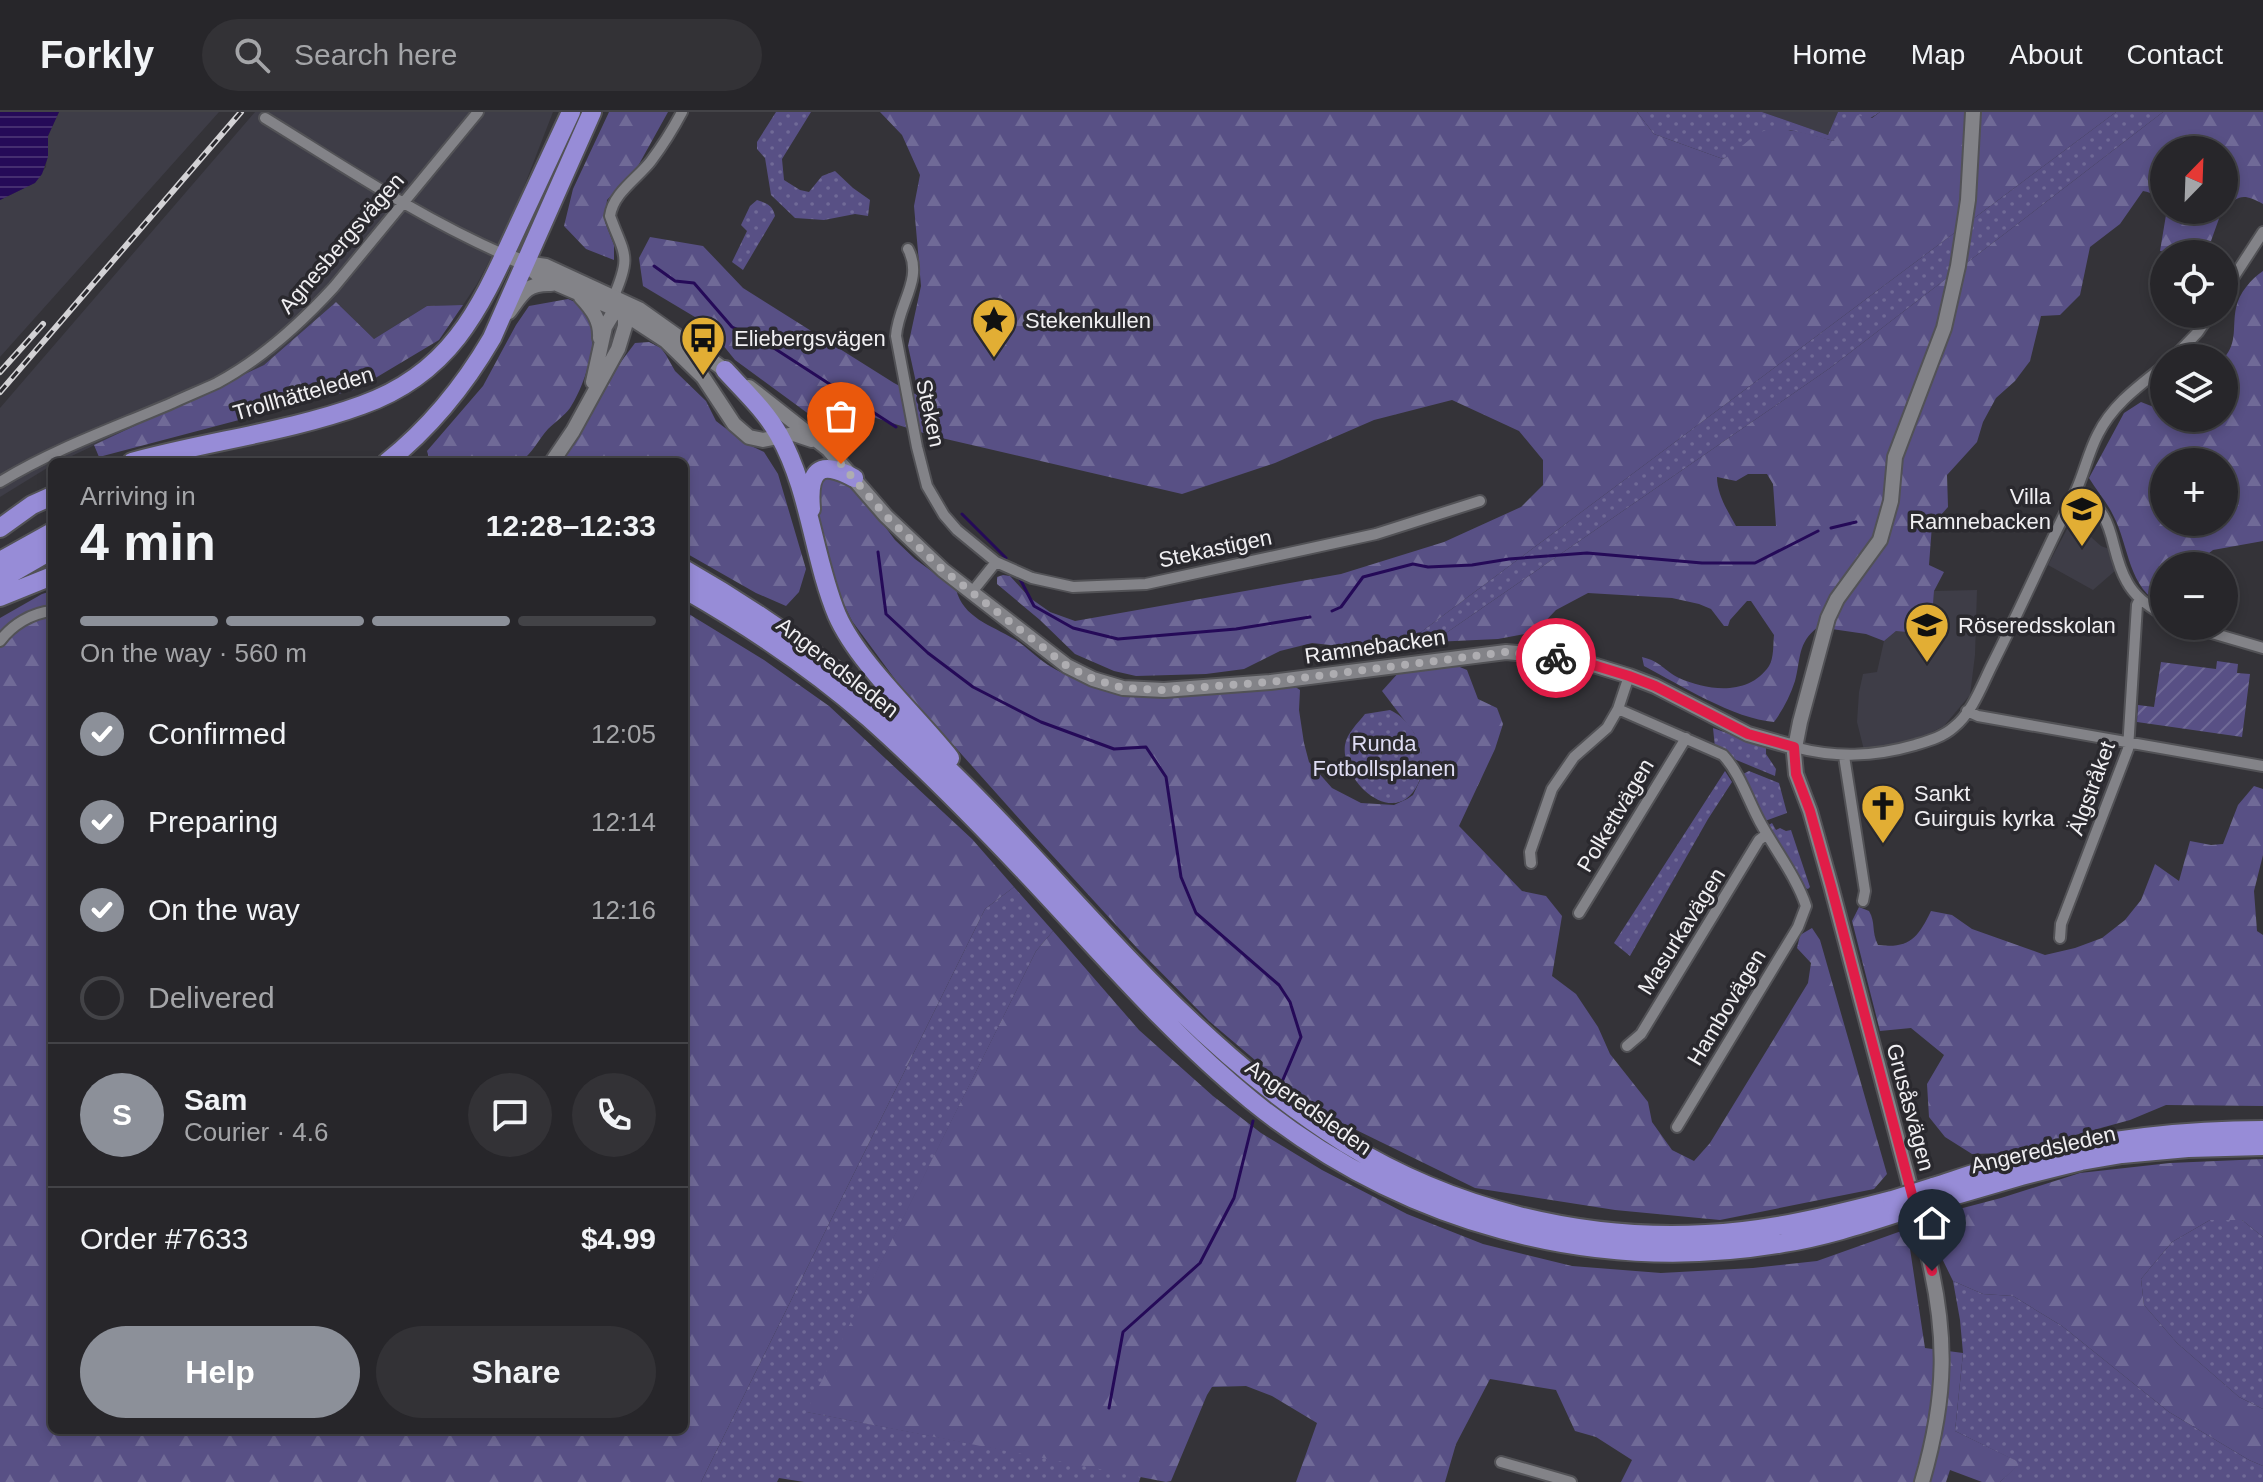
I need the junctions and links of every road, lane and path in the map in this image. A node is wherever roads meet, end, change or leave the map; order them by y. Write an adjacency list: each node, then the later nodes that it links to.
1 (478, 112): 7 (street, Agnesbergsvägen)
2 (571, 112): 10 (highway, Trollhätteleden)
3 (592, 112): 11 (highway)
4 (682, 112): 15 (street)
5 (1973, 112): 57 (street)
6 (265, 118): 7 (street)
7 (405, 203): 10 (street); 30 (street, Agnesbergsvägen)
8 (2263, 232): 12 (street)
9 (908, 249): 39 (street, Steken)
10 (505, 255): 11 (street, Ramnebacken); 26 (highway, Trollhätteleden)
11 (525, 263): 13 (street, Ramnebacken); 15 (street, Ramnebacken); 18 (highway)
12 (2238, 270)
13 (560, 285): 14 (street, Ramnebacken); 18 (street)
14 (575, 291): 16 (street, Ramnebacken); 20 (street)
15 (614, 296): 16 (street); 21 (street, Ramnebacken)
16 (620, 311): 20 (street); 23 (street); 24 (street, Ramnebacken)
17 (2201, 328): 19 (street)
18 (492, 338): 27 (highway)
19 (2186, 344)
20 (598, 360): 23 (street)
21 (725, 370): 24 (highway); 25 (street, Ramnebacken)
22 (2150, 376): 31 (street, Ramnebacken)
23 (589, 400): 28 (street)
24 (779, 436): 25 (street, Ramnebacken); 36 (highway)
25 (828, 449): 29 (street, Ramnebacken)
26 (146, 458)
27 (392, 458)
28 (555, 458)
29 (854, 478): 36 (highway); 44 (street, Ramnebacken)
30 (0, 482)
31 (2075, 493): 46 (street); 54 (street, Ramnebacken)
32 (48, 498): 34 (highway)
33 (1480, 501): 39 (street, Stekastigen)
34 (0, 528)
35 (48, 534): 38 (highway)
36 (814, 540): 60 (highway)
37 (48, 552): 42 (highway)
38 (0, 561)
39 (996, 562): 44 (street)
40 (688, 571): 60 (highway, Angeredsleden)
41 (48, 578): 45 (highway)
42 (0, 580)
43 (688, 591): 71 (highway, Angeredsleden)
44 (972, 592): 52 (street, Ramnebacken)
45 (0, 597)
46 (2140, 599): 47 (street); 56 (street, Älgstråket)
47 (2150, 606)
48 (48, 612): 50 (street)
49 (2236, 640): 51 (street)
50 (0, 641)
51 (2263, 648)
52 (1629, 676): 53 (street); 57 (street, Ramnebacken)
53 (1618, 709): 55 (street); 62 (street)
54 (1967, 711): 56 (street); 58 (street, Ramnebacken)
55 (1686, 738): 61 (street); 64 (street, Polkettvägen)
56 (2130, 741): 59 (street); 65 (street, Älgstråket)
57 (1794, 747): 58 (street, Ramnebacken); 75 (street, Grusåsvägen)
58 (1844, 756): 63 (street)
59 (2263, 766)
60 (1005, 826): 71 (highway, Angeredsleden)
61 (1767, 834): 66 (street, Masurkavägen); 67 (street, Hambovägen)
62 (1531, 863)
63 (1863, 901)
64 (1579, 913)
65 (2060, 938)
66 (1627, 1046)
67 (1677, 1127)
68 (2263, 1130): 70 (highway, Angeredsleden)
69 (2263, 1146): 70 (highway, Angeredsleden)
70 (1934, 1194): 71 (highway, Angeredsleden, bridge)
71 (1894, 1207)
72 (1501, 1462): 73 (street)
73 (1553, 1480): 74 (street)
74 (1571, 1482)
75 (1922, 1482)

